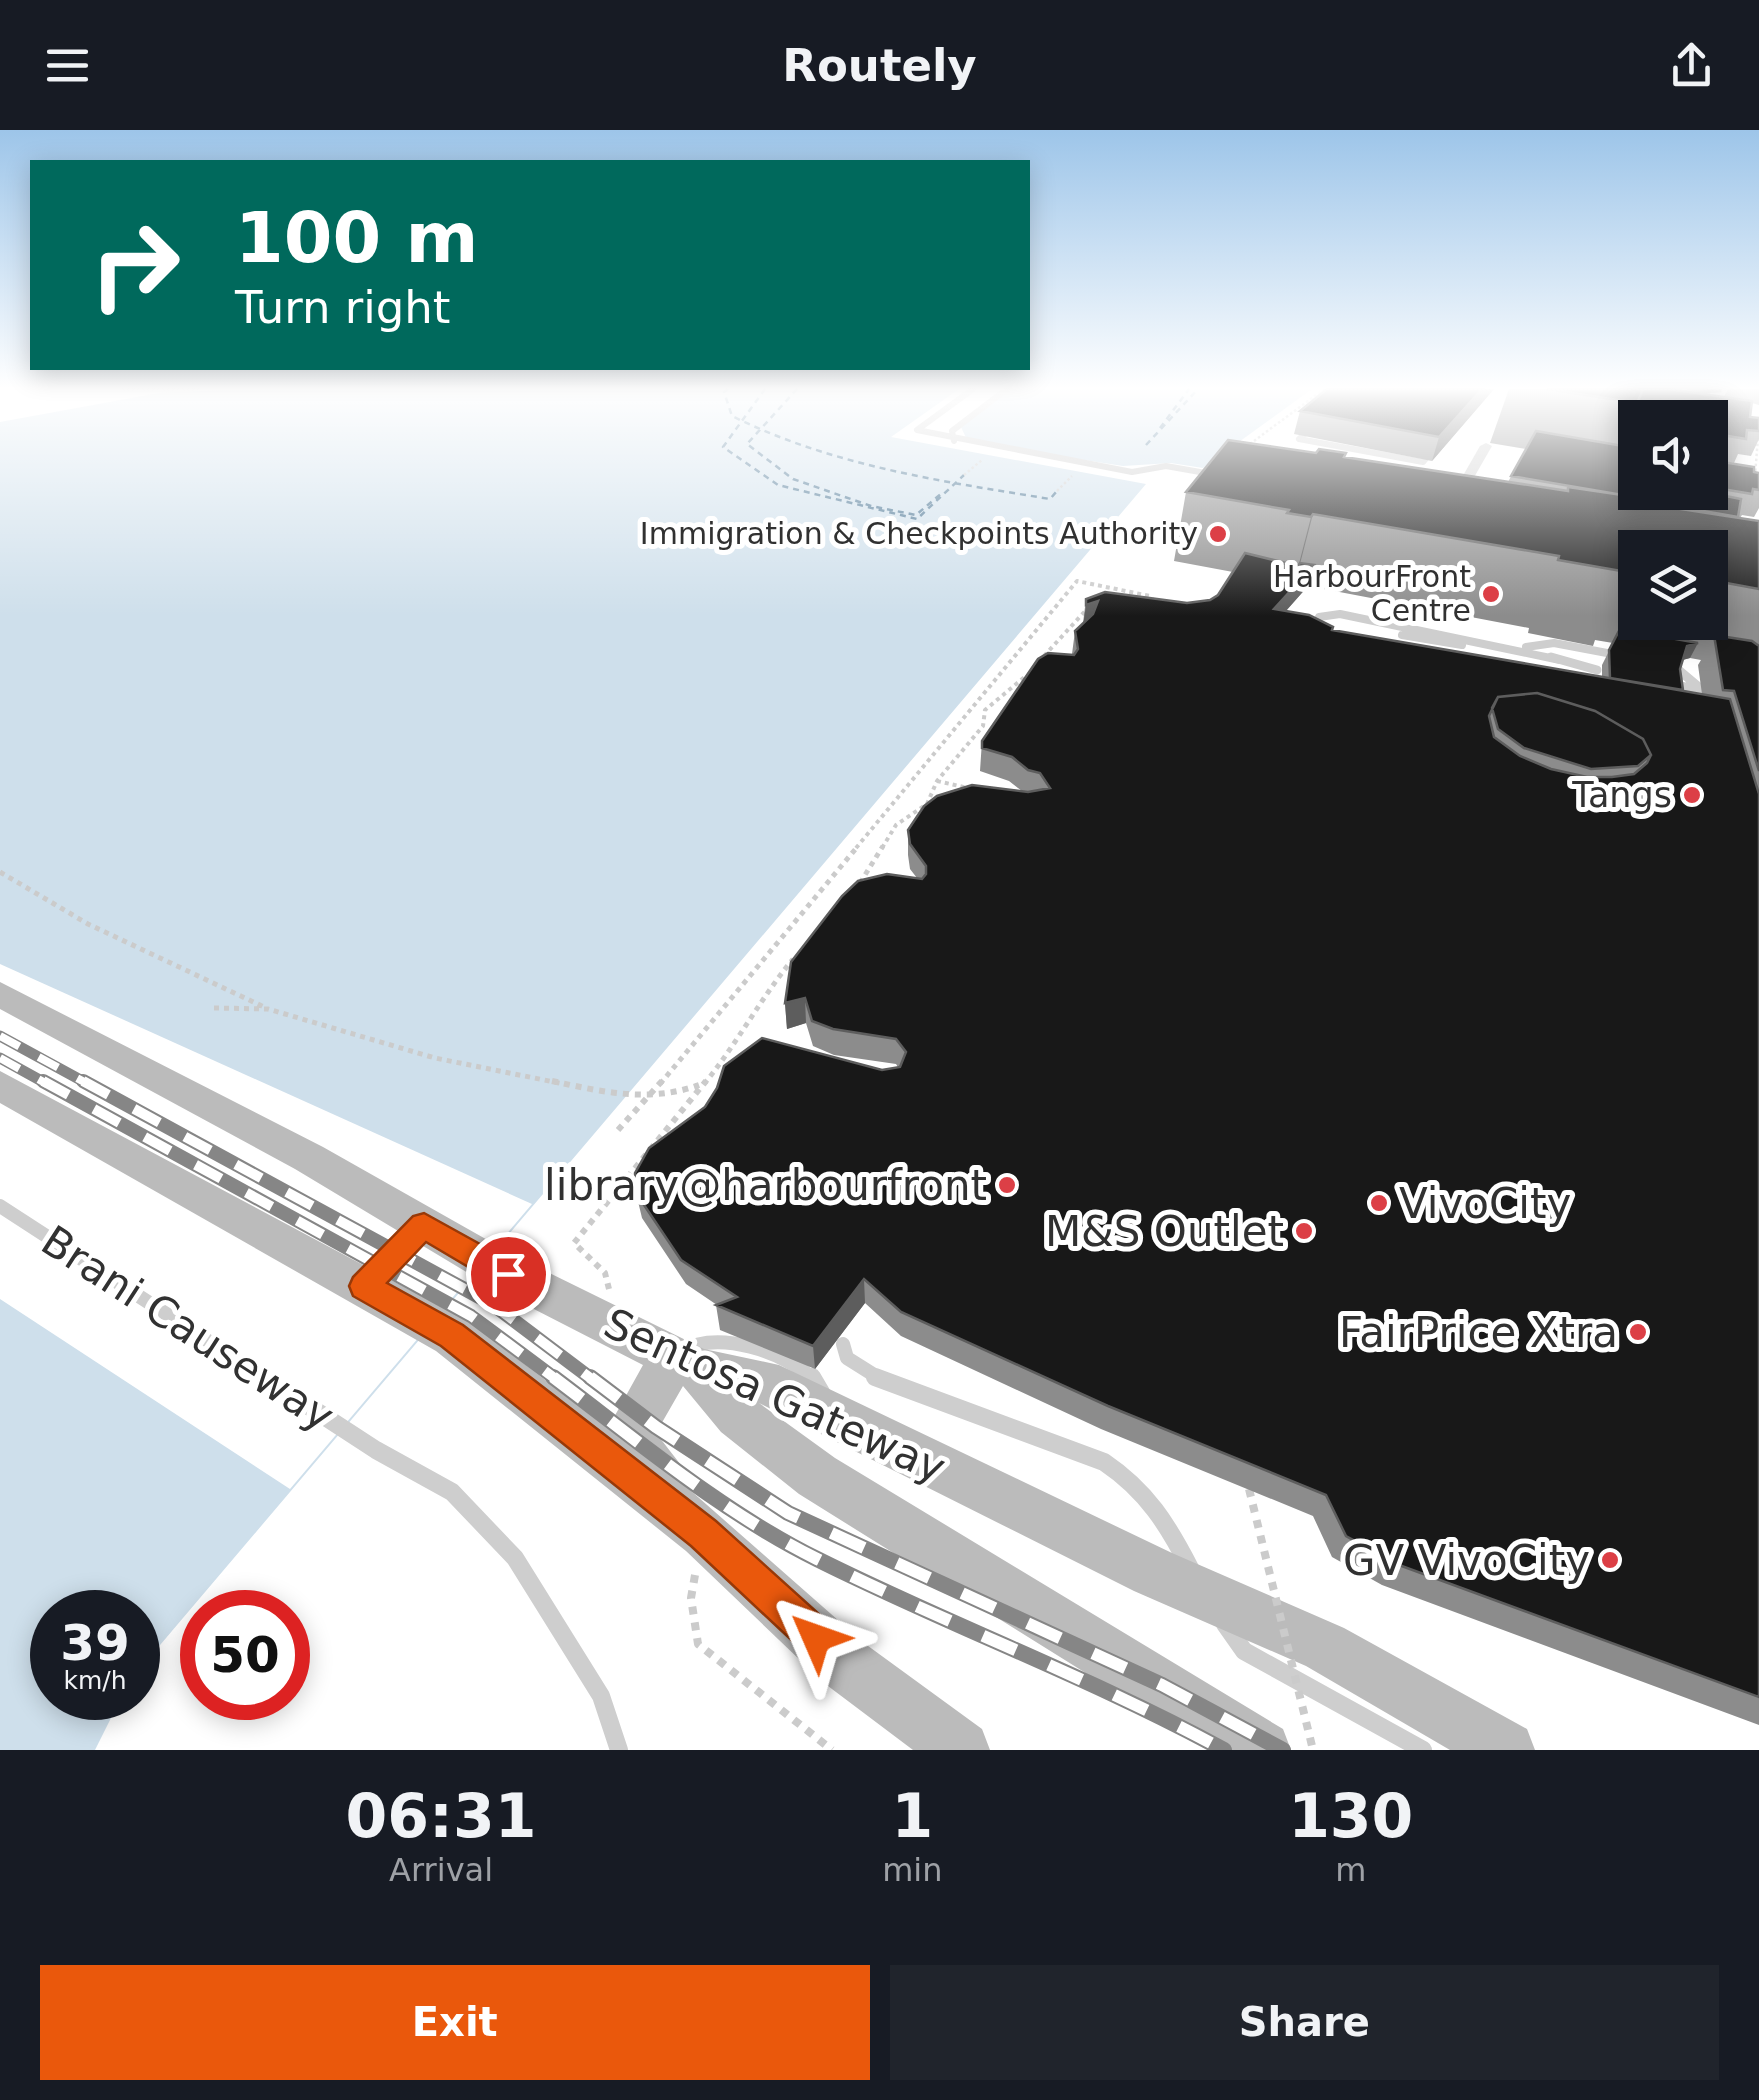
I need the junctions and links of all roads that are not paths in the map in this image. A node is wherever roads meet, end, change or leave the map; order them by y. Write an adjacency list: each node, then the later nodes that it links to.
1 (1090, 465): 3 (lane)
2 (1476, 465): 4 (street)
3 (1221, 475)
4 (1464, 516)
5 (1402, 635): 10 (lane)
6 (1328, 640): 7 (lane)
7 (1516, 648): 8 (lane); 10 (lane)
8 (1606, 653)
9 (1675, 667): 13 (lane)
10 (1597, 670): 11 (lane)
11 (1617, 674)
12 (1664, 683): 13 (lane)
13 (1708, 691): 14 (lane); 15 (lane)
14 (1728, 695)
15 (1717, 709)
16 (0, 994): 19 (main road, Sentosa Gateway)
17 (0, 1085): 20 (main road)
18 (0, 1206): 25 (lane, Brani Causeway)
19 (424, 1225): 20 (lane); 22 (main road, Sentosa Gateway)
20 (364, 1286): 23 (main road)
21 (843, 1344): 24 (lane)
22 (686, 1363): 23 (main road); 24 (main road, Sentosa Gateway); 27 (main road)
23 (704, 1533): 26 (main road)
24 (1204, 1594): 28 (lane); 29 (main road, Sentosa Gateway)
25 (618, 1750)
26 (961, 1750)
27 (1262, 1750)
28 (1423, 1750)
29 (1506, 1750)

